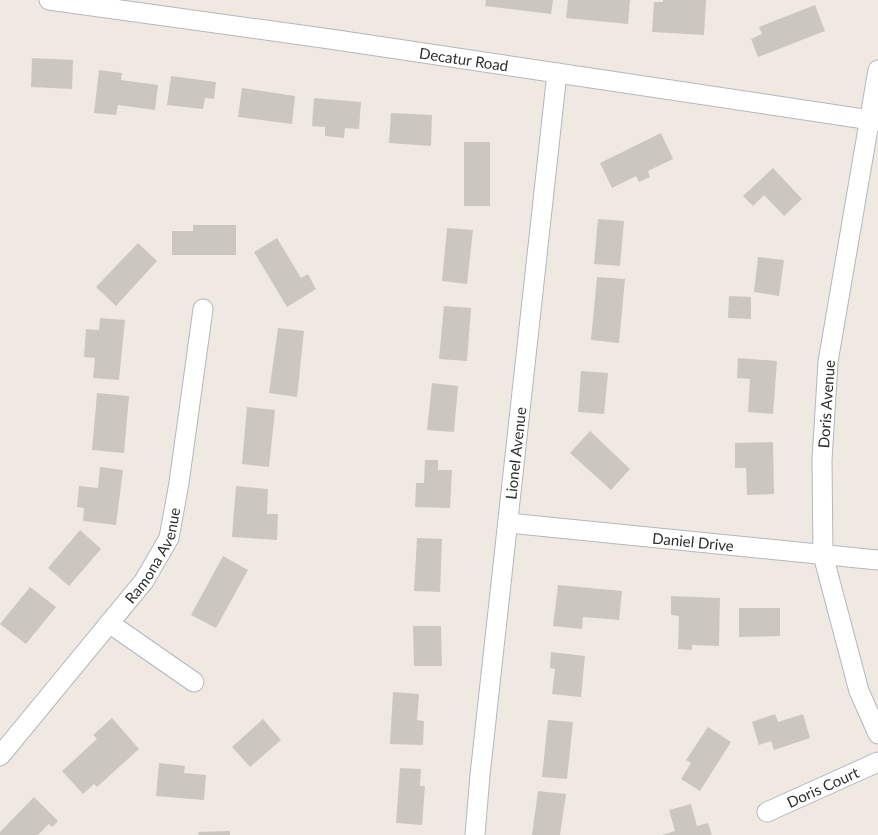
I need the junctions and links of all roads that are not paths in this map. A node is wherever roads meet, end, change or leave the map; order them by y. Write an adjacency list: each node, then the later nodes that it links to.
1 (49, 0): 3 (street, Decatur Road)
2 (878, 70): 4 (street, Doris Avenue)
3 (557, 73): 4 (street, Decatur Road); 6 (street, Lionel Avenue)
4 (874, 120): 7 (street, Doris Avenue)
5 (203, 309): 9 (street, Ramona Avenue)
6 (508, 523): 7 (street, Daniel Drive); 15 (street, Lionel Avenue)
7 (823, 555): 8 (street, Daniel Drive); 11 (street, Doris Avenue)
8 (878, 560)
9 (109, 624): 10 (street); 12 (street, Ramona Avenue)
10 (194, 682)
11 (878, 734)
12 (0, 756)
13 (878, 762): 14 (street, Doris Court)
14 (767, 812)
15 (475, 835)

